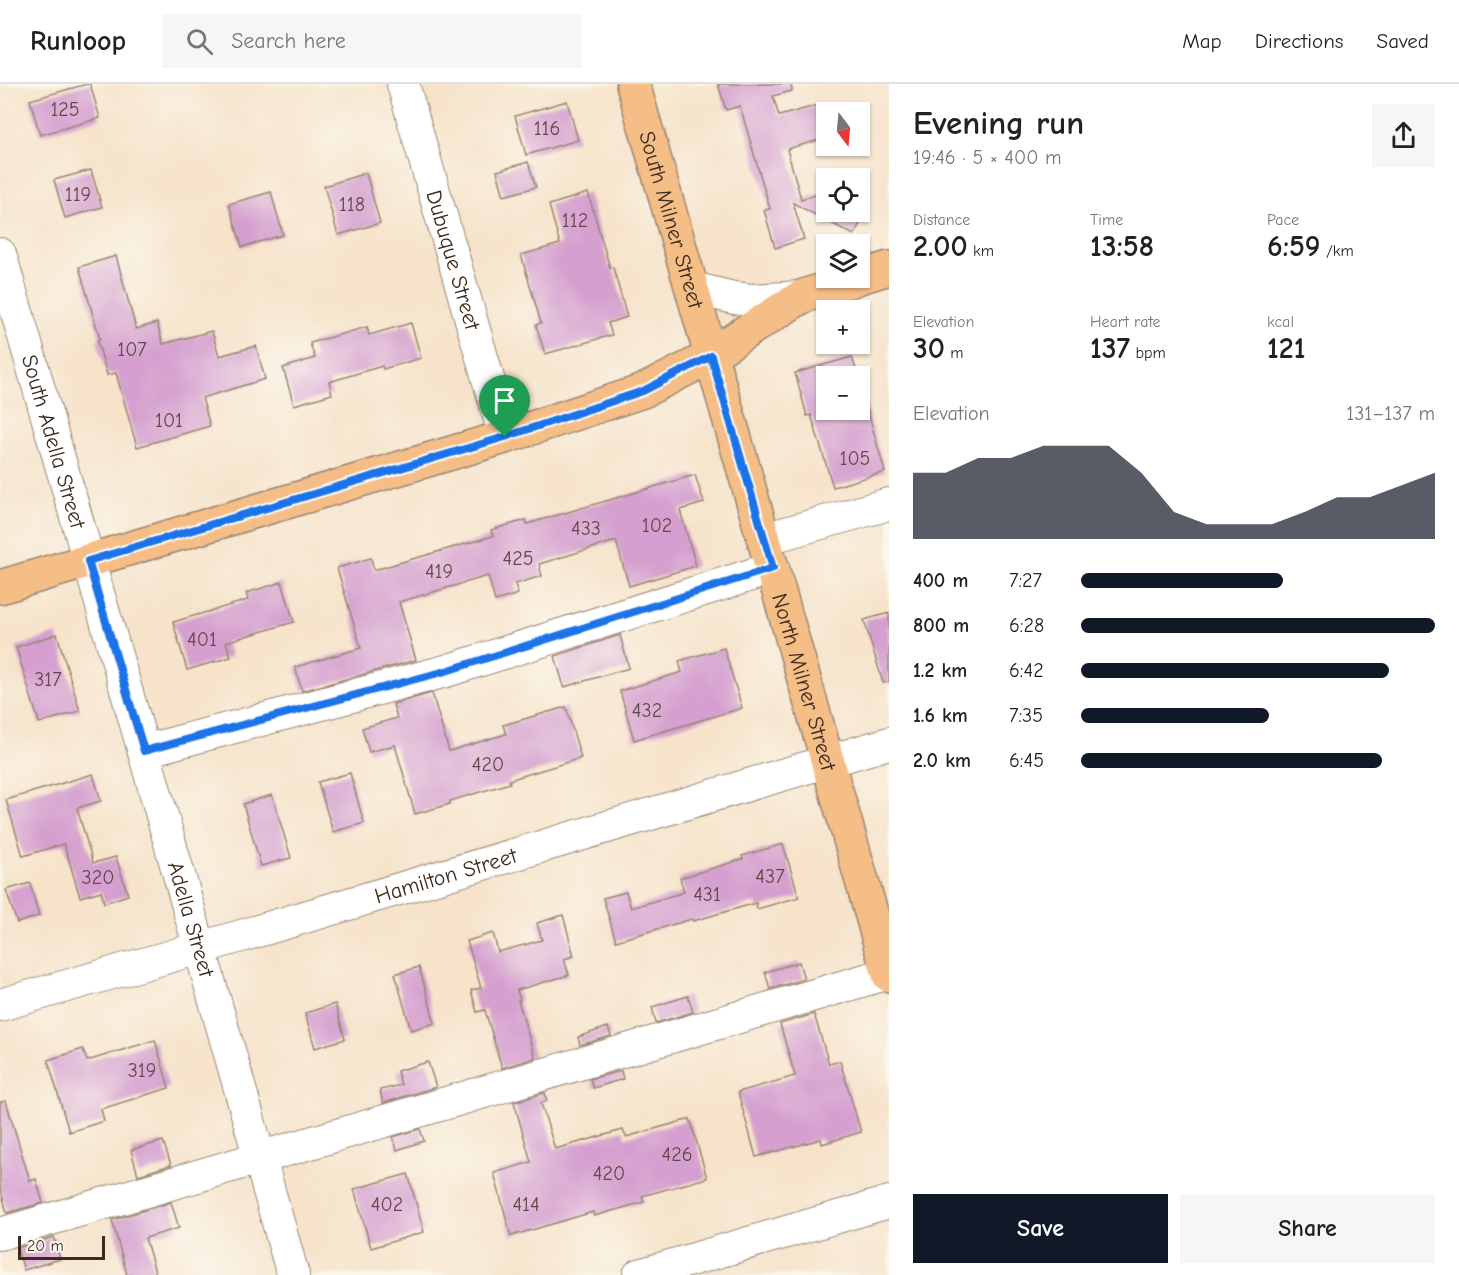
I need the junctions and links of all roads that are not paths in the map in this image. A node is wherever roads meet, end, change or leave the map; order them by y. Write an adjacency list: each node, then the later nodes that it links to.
1 (403, 84): 10 (street, Dubuque Street)
2 (633, 84): 6 (main road, South Milner Street)
3 (0, 254): 13 (street, South Adella Street)
4 (889, 268): 5 (main road)
5 (870, 274)
6 (692, 288): 8 (street); 9 (main road, South Milner Street)
7 (827, 288): 8 (main road)
8 (801, 297): 9 (main road)
9 (711, 356): 10 (main road); 12 (main road, North Milner Street)
10 (505, 437): 13 (main road)
11 (889, 504): 12 (street)
12 (769, 554): 16 (street); 17 (main road, North Milner Street)
13 (88, 561): 14 (main road); 16 (street, Adella Street)
14 (0, 588)
15 (889, 743): 17 (street, Hamilton Street)
16 (144, 751): 18 (street, Adella Street)
17 (827, 761): 18 (street, Hamilton Street); 19 (main road, North Milner Street)
18 (200, 948): 20 (street, Hamilton Street); 21 (street, Adella Street)
19 (889, 974): 21 (street)
20 (0, 1005)
21 (260, 1158): 23 (street); 24 (street, Adella Street)
22 (889, 1203): 25 (street)
23 (0, 1234)
24 (293, 1275)
25 (639, 1275)

